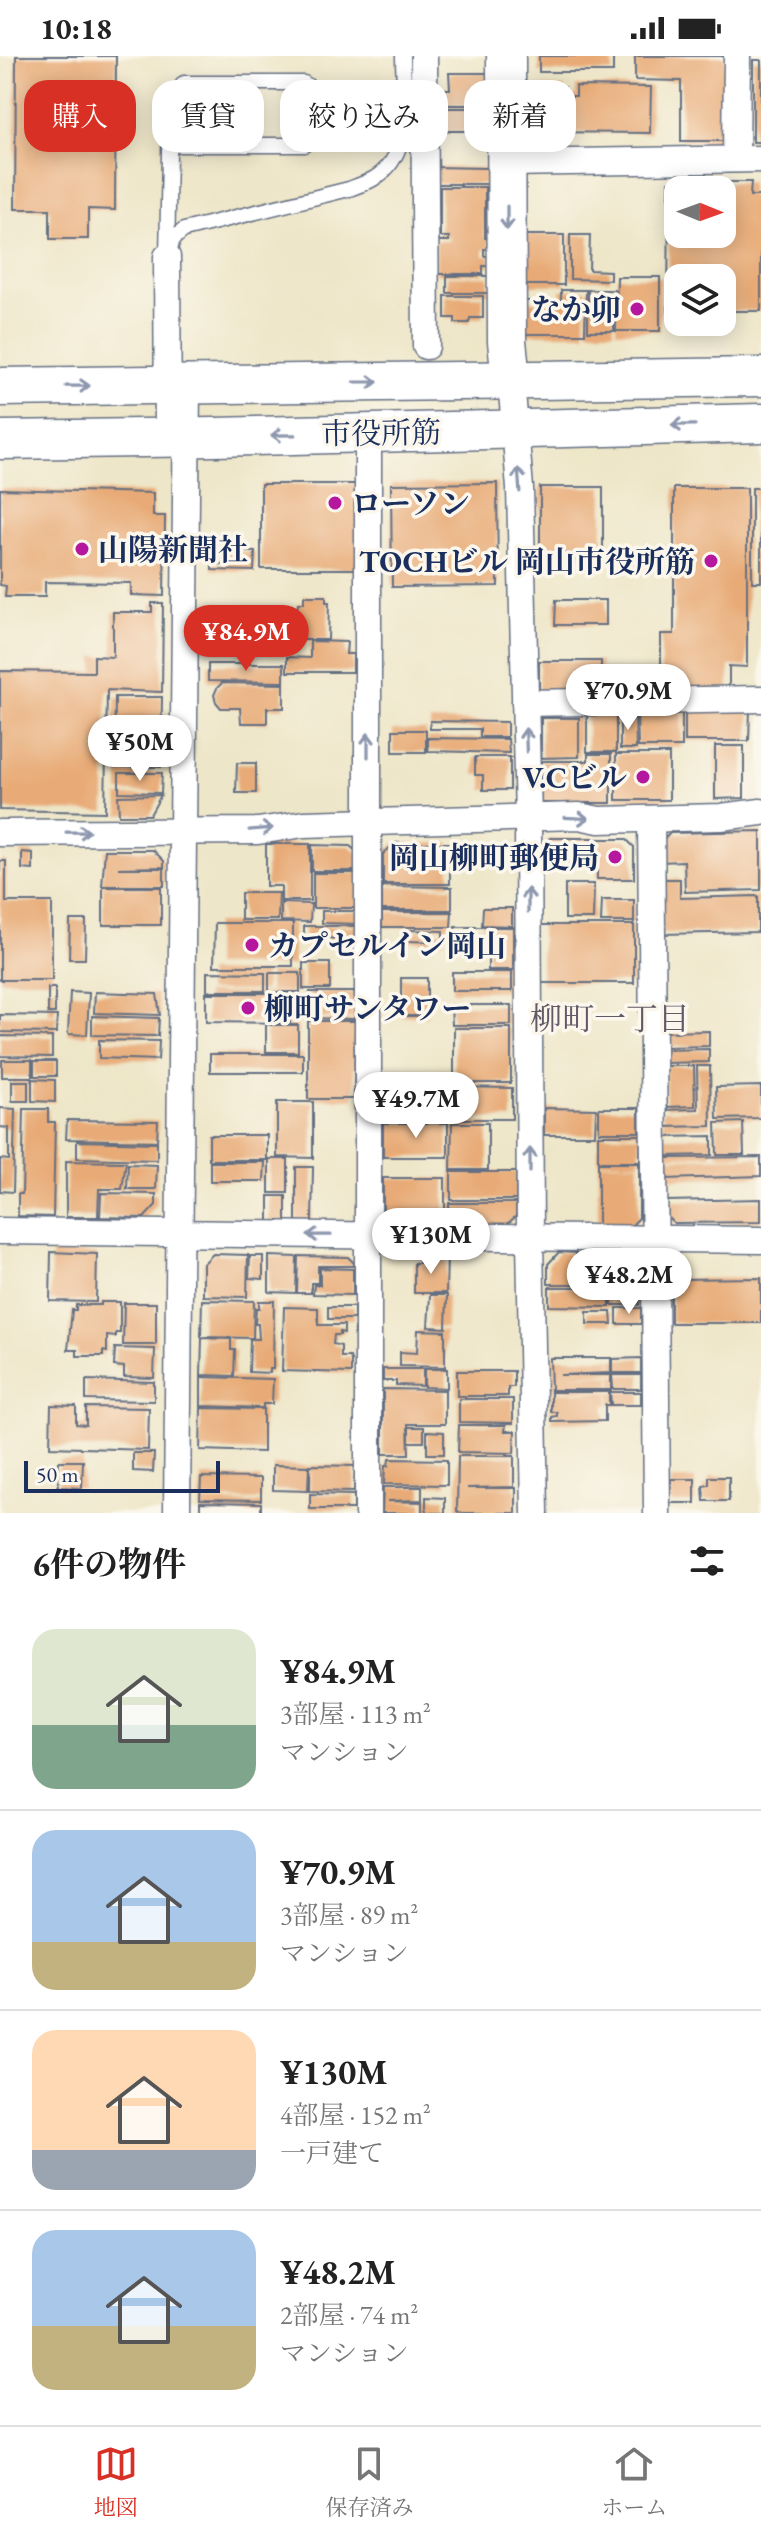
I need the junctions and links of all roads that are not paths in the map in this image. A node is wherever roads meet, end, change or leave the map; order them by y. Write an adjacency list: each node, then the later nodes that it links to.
1 (403, 56): 9 (lane)
2 (424, 56): 10 (street)
3 (506, 56): 8 (street)
4 (737, 56): 7 (street)
5 (169, 145): 5 (lane)
6 (169, 152): 9 (lane)
7 (748, 159): 8 (street)
8 (507, 163): 12 (street, one-way to 12)
9 (167, 257): 13 (street)
10 (426, 346)
11 (761, 377): 12 (street, 市役所筋)
12 (511, 380): 13 (street, 市役所筋, one-way to 12); 16 (street)
13 (177, 384): 14 (street, 市役所筋, one-way to 13); 18 (street)
14 (0, 387)
15 (761, 423): 16 (street, 市役所筋, one-way to 16)
16 (515, 429): 17 (street, 市役所筋); 21 (street, one-way to 16)
17 (368, 433): 18 (street, 市役所筋, one-way to 18); 25 (street, one-way to 17)
18 (177, 438): 19 (street, 市役所筋); 26 (street)
19 (0, 440)
20 (761, 699): 21 (street)
21 (525, 703): 23 (street, one-way to 21)
22 (761, 812): 24 (street)
23 (528, 818): 24 (street, one-way to 24); 25 (street); 31 (street, one-way to 23)
24 (651, 819): 32 (street)
25 (368, 823): 26 (street, one-way to 25); 30 (street)
26 (183, 830): 27 (street, one-way to 26); 29 (street)
27 (0, 833)
28 (0, 1231): 29 (street)
29 (180, 1234): 30 (street, one-way to 29); 34 (street)
30 (368, 1235): 31 (street); 35 (street)
31 (530, 1238): 32 (street); 36 (street)
32 (655, 1238): 33 (street); 37 (street)
33 (761, 1240)
34 (177, 1513)
35 (368, 1513)
36 (535, 1513)
37 (657, 1513)

